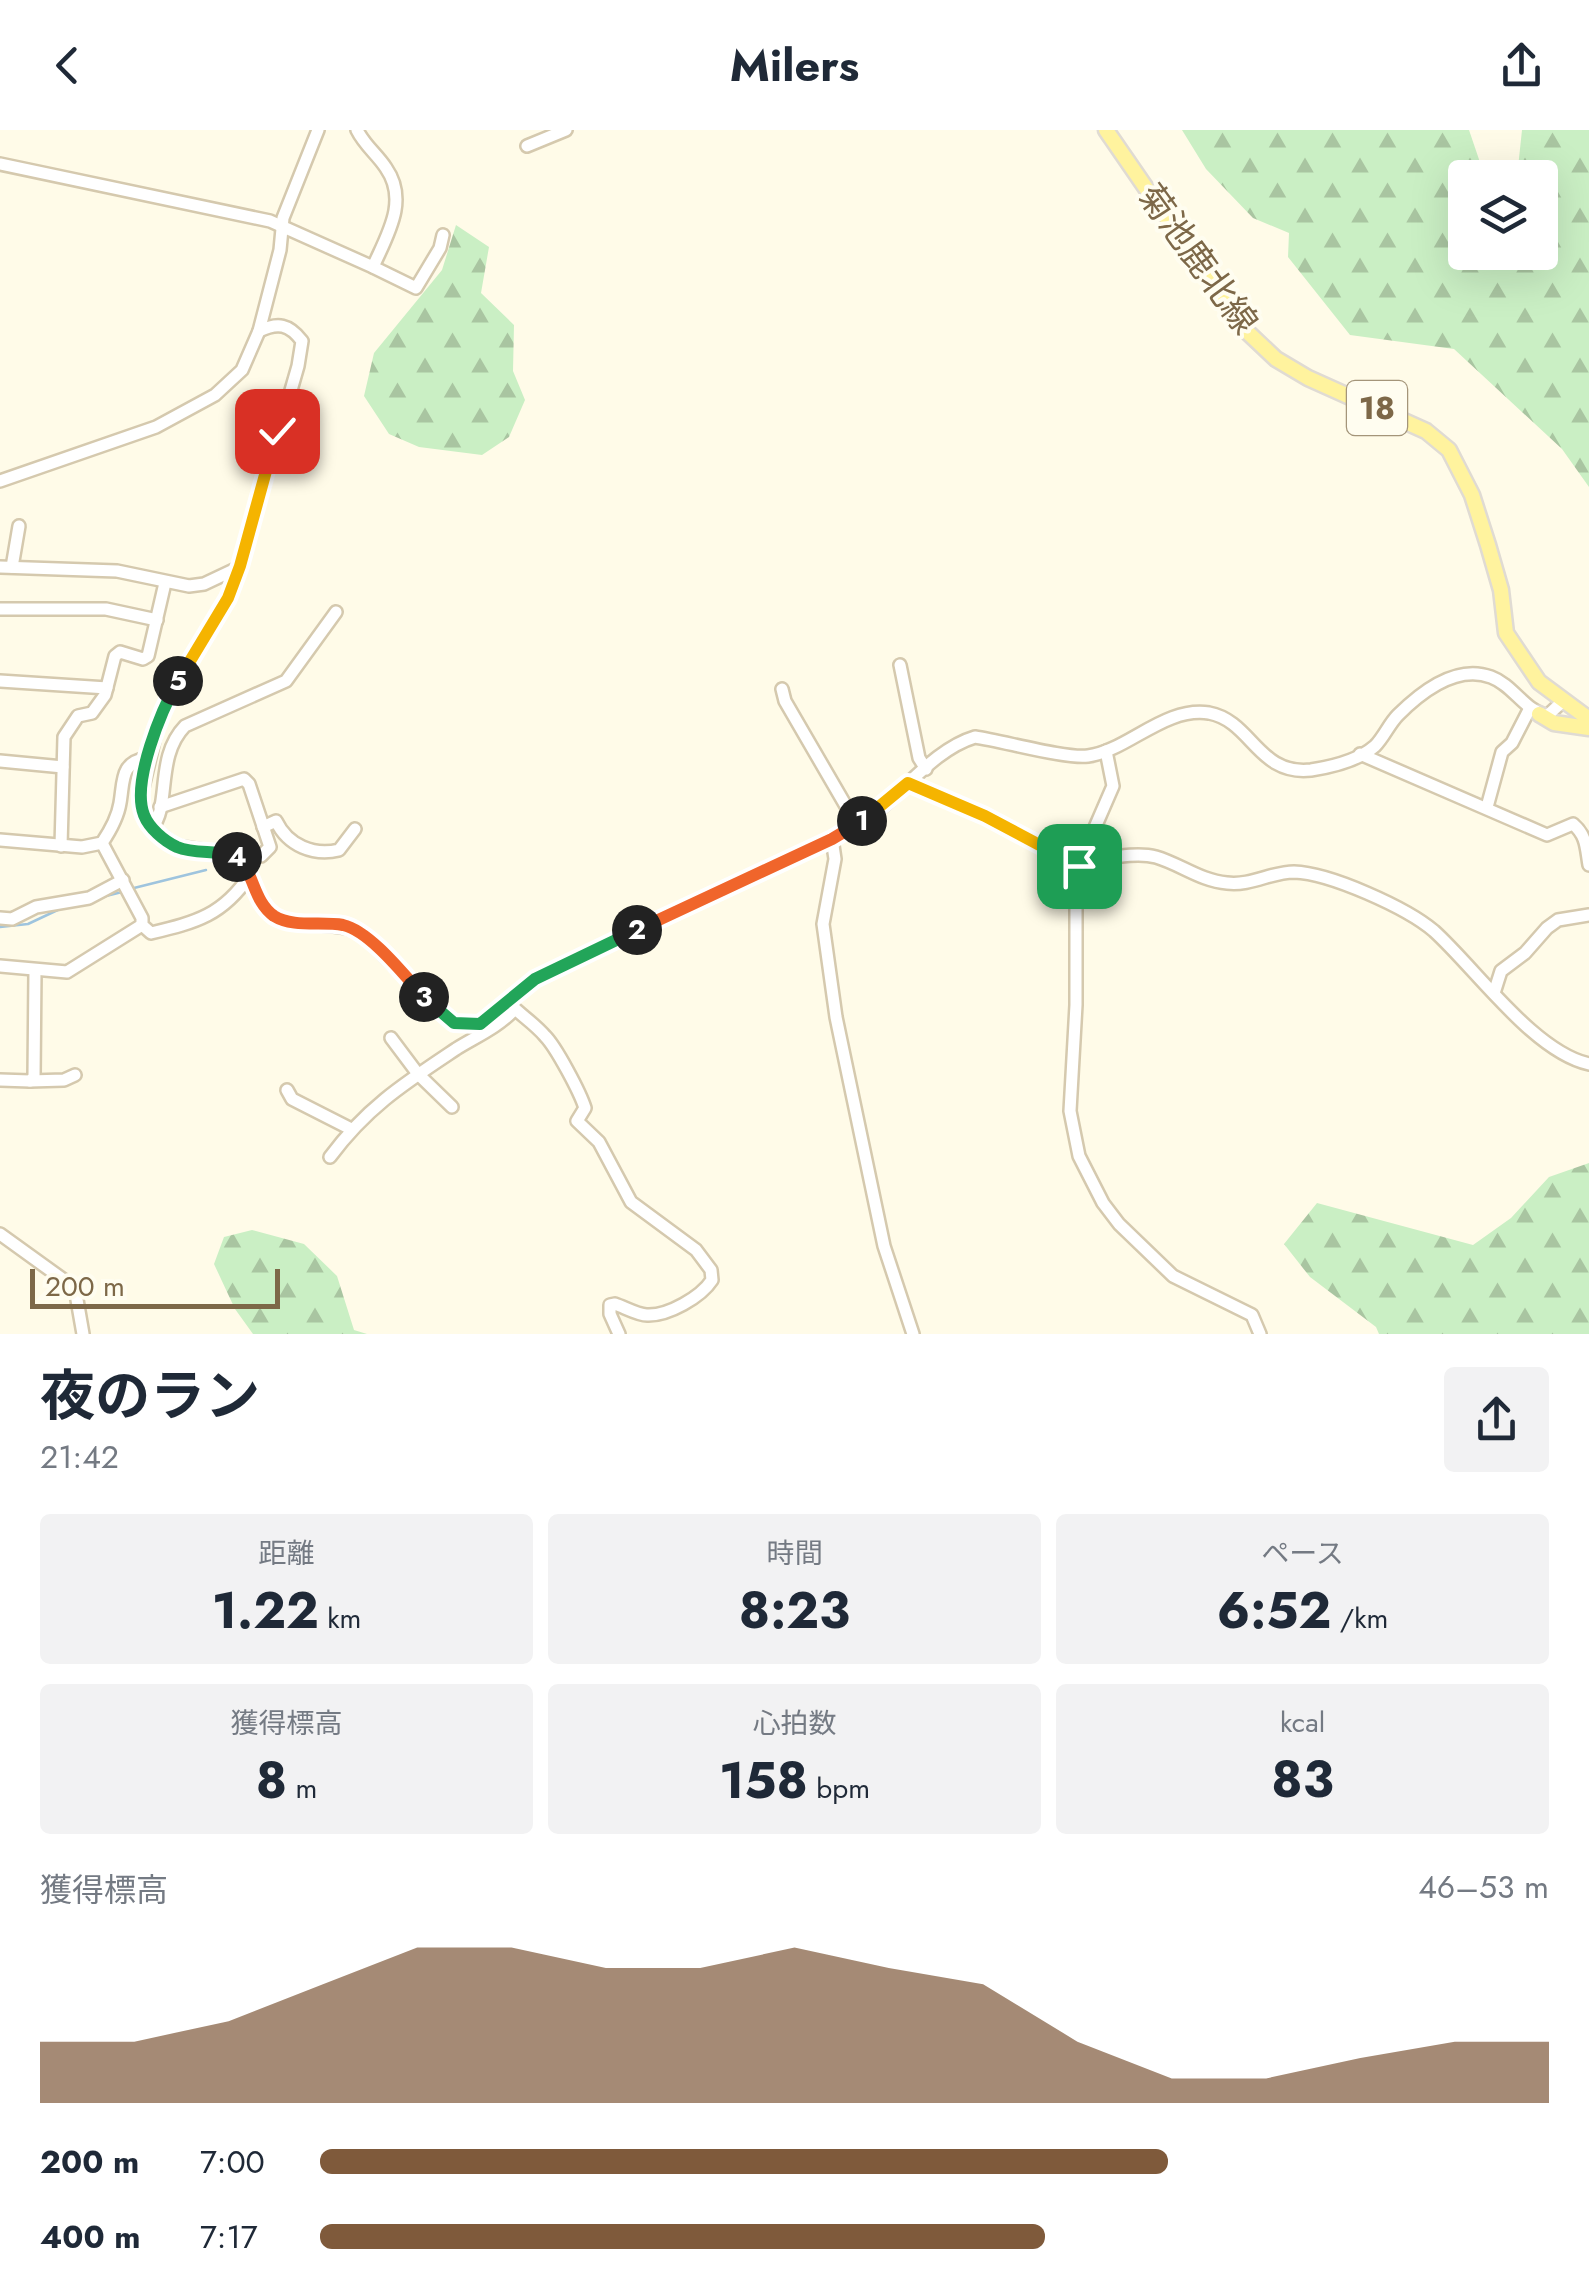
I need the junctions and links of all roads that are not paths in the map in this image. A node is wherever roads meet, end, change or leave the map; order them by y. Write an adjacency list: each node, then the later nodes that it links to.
1 (318, 130): 7 (street)
2 (357, 130): 9 (street)
3 (566, 130): 5 (street)
4 (1106, 130): 23 (main road, 菊池鹿北線 / 18)
5 (527, 146)
6 (0, 164): 7 (street)
7 (281, 225): 9 (street); 10 (street)
8 (443, 235): 9 (street)
9 (374, 266)
10 (259, 331): 11 (street); 13 (street)
11 (0, 482)
12 (18, 526): 14 (street)
13 (240, 566): 15 (street); 28 (street)
14 (6, 568): 15 (street)
15 (165, 583): 18 (street)
16 (0, 609): 18 (street)
17 (336, 612): 33 (street)
18 (157, 620): 21 (street)
19 (900, 665): 31 (street)
20 (0, 682): 21 (street)
21 (107, 688): 30 (street)
22 (782, 689): 35 (street)
23 (1562, 702): 24 (street); 25 (main road, 菊池鹿北線 / 18)
24 (1535, 711): 25 (main road); 27 (street); 34 (street)
25 (1588, 721)
26 (1106, 750): 27 (street); 31 (street); 44 (street)
27 (1360, 754): 34 (street)
28 (148, 758): 37 (street); 41 (street)
29 (0, 761): 30 (street)
30 (63, 767): 42 (street)
31 (926, 769): 32 (street)
32 (908, 783): 35 (street); 44 (street)
33 (160, 807): 36 (street); 37 (street)
34 (1486, 808): 45 (street)
35 (856, 825): 39 (street)
36 (263, 827): 38 (street); 43 (street)
37 (152, 828): 43 (street)
38 (355, 829)
39 (832, 839): 54 (street); 68 (street)
40 (0, 840): 42 (street)
41 (102, 842): 42 (street); 47 (street)
42 (61, 846)
43 (241, 860): 46 (street)
44 (1080, 864): 53 (street); 69 (street)
45 (1589, 865)
46 (250, 875): 50 (street); 54 (street)
47 (123, 880): 49 (street); 50 (street)
48 (1589, 915): 53 (street)
49 (0, 918)
50 (142, 925): 52 (street)
51 (0, 966): 52 (street)
52 (35, 970): 60 (street)
53 (1494, 993): 56 (street)
54 (512, 1006): 57 (street); 67 (street)
55 (391, 1038): 57 (street)
56 (1589, 1064)
57 (418, 1074): 62 (street); 63 (street)
58 (75, 1076): 60 (street)
59 (0, 1080): 60 (street)
60 (30, 1081)
61 (286, 1090): 63 (street)
62 (452, 1107)
63 (351, 1129): 64 (street)
64 (330, 1157)
65 (0, 1234): 66 (street)
66 (83, 1334)
67 (618, 1334)
68 (913, 1334)
69 (1260, 1334)

